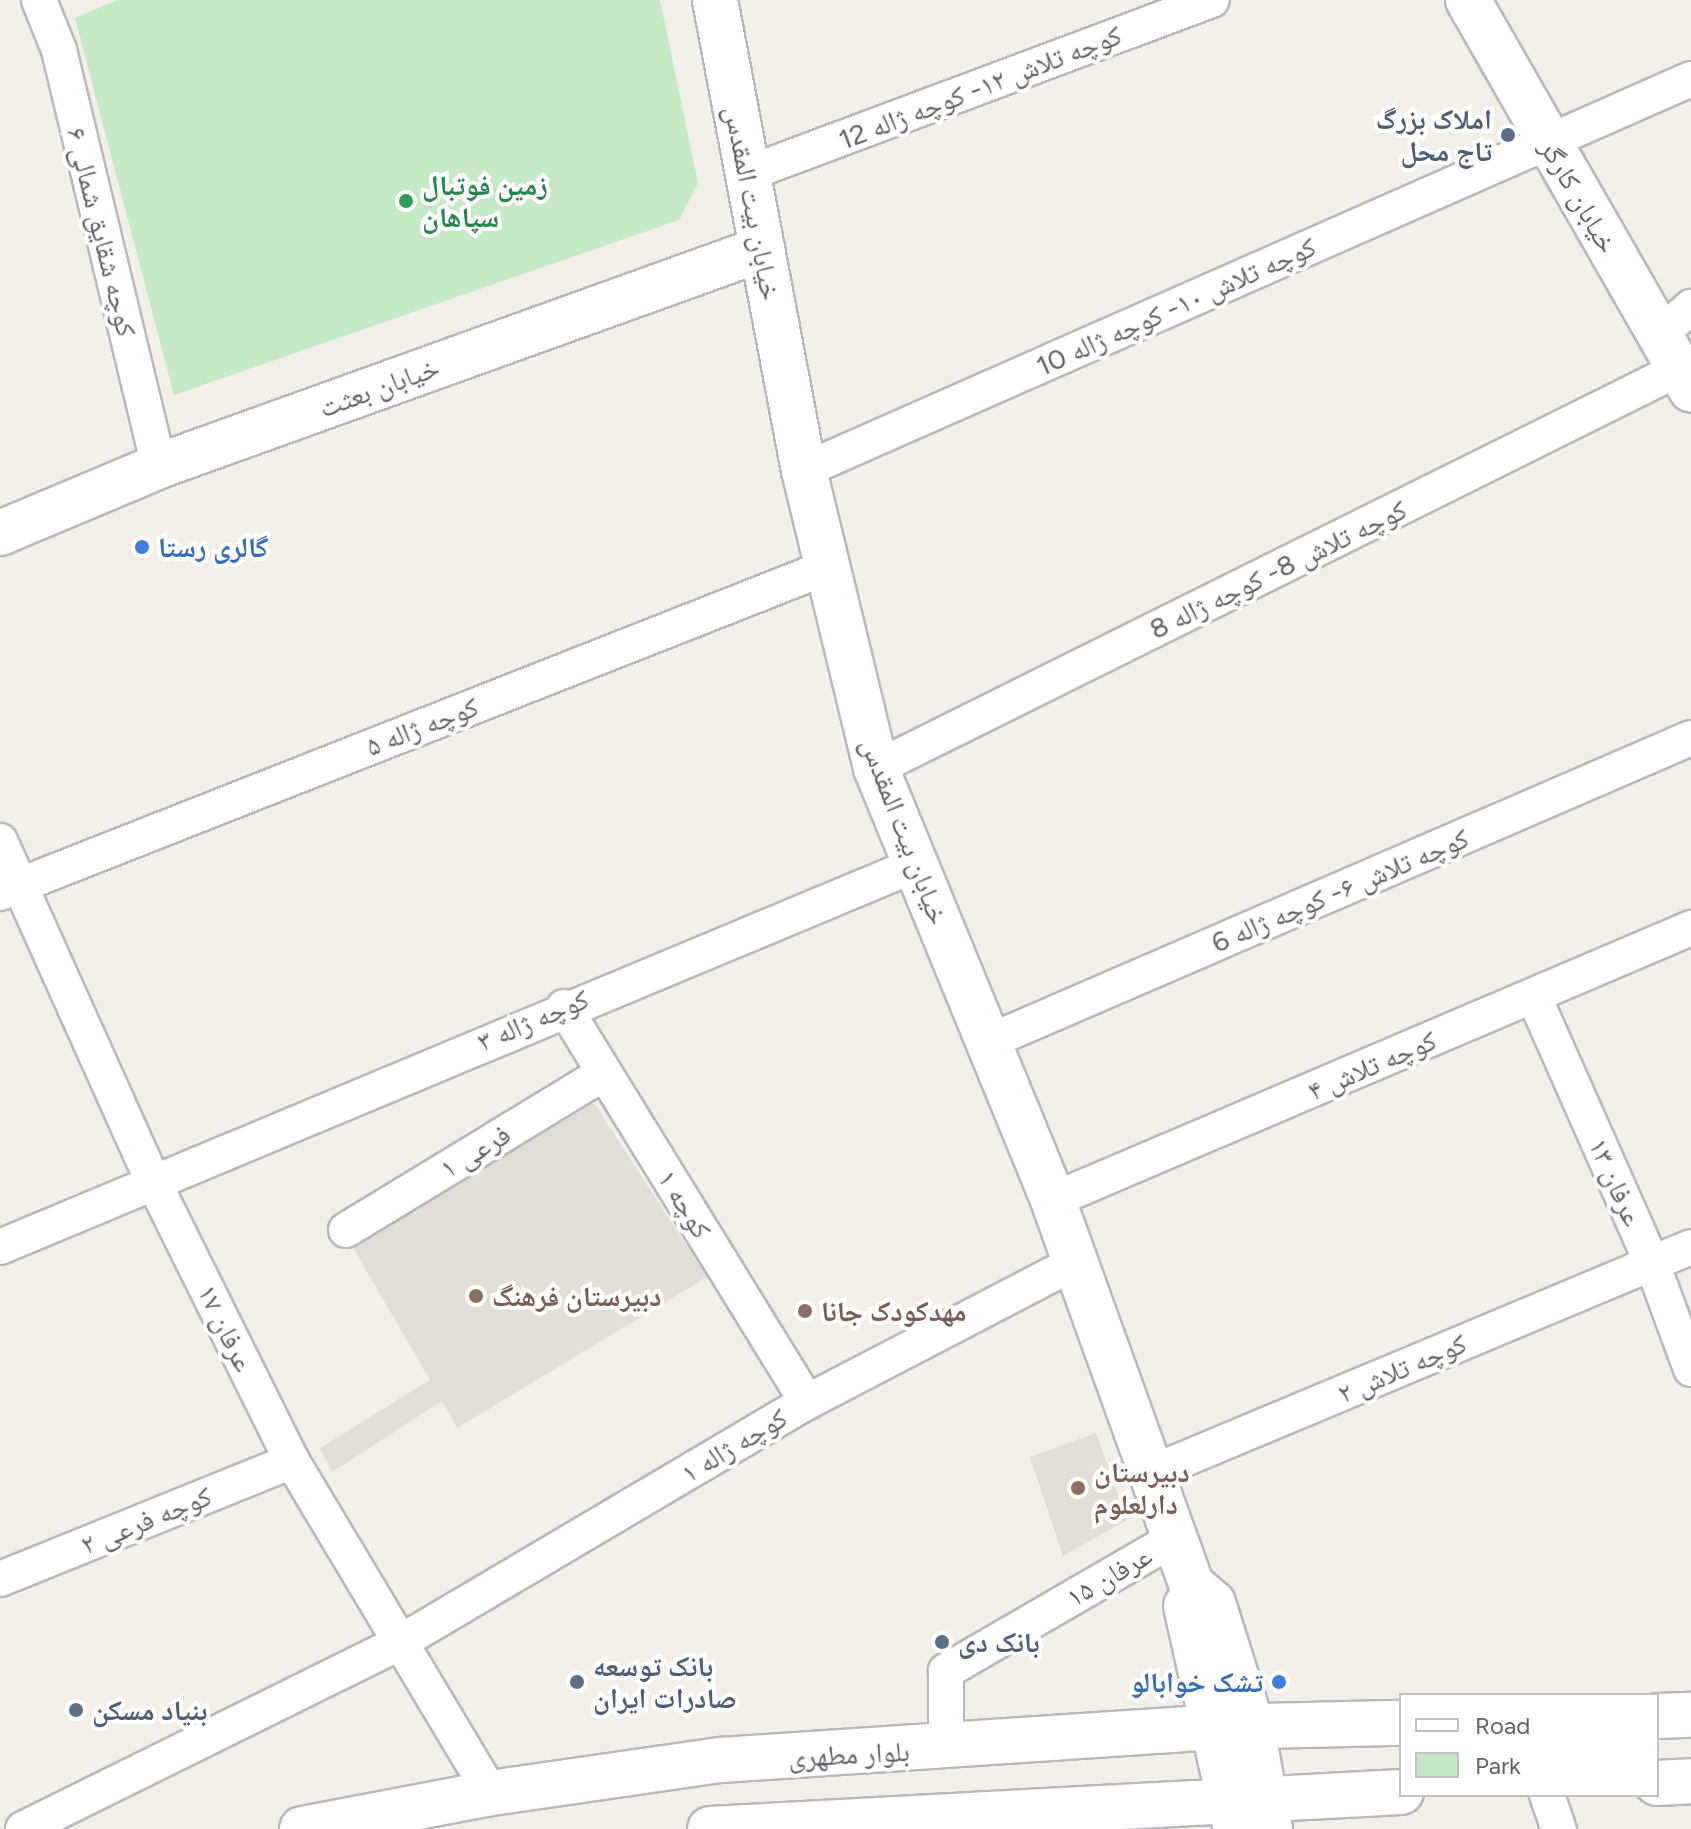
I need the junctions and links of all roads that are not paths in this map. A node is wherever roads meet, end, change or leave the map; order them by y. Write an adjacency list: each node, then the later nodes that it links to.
1 (39, 0): 11 (street, کوچه شقایق شمالی ۶)
2 (715, 0): 7 (street, خیابان بیت المقدس)
3 (1212, 0): 7 (street, کوچه تلاش ۱۲- کوچه ژاله 12)
4 (1468, 0): 6 (street, خیابان کارگر)
5 (1691, 79): 6 (street, کوچه تلاش ۱۰- کوچه ژاله 10)
6 (1548, 143): 10 (street, خیابان کارگر); 12 (street, کوچه تلاش ۱۰- کوچه ژاله 10)
7 (749, 173): 8 (street, خیابان بیت المقدس)
8 (762, 249): 11 (street, خیابان بعثت); 12 (street, خیابان بیت المقدس)
9 (1691, 307): 10 (street, کوچه تلاش 8- کوچه ژاله 8)
10 (1676, 365): 16 (street, کوچه تلاش 8- کوچه ژاله 8)
11 (159, 466): 13 (street, خیابان بعثت)
12 (804, 470): 14 (street, خیابان بیت المقدس)
13 (1, 532)
14 (825, 568): 16 (street, خیابان بیت المقدس); 19 (street, کوچه ژاله ۵)
15 (1691, 738): 23 (street, کوچه تلاش ۶- کوچه ژاله 6)
16 (876, 768): 18 (street, خیابان بیت المقدس)
17 (0, 841): 19 (street, عرفان ۱۷)
18 (915, 865): 22 (street, کوچه ژاله ۳); 23 (street, خیابان بیت المقدس)
19 (10, 889): 25 (street, عرفان ۱۷)
20 (1691, 928): 21 (street, کوچه تلاش ۴)
21 (1534, 997): 26 (street, کوچه تلاش ۴); 31 (street, عرفان ۱۳)
22 (564, 1007): 24 (street, کوچه ۱); 25 (street, کوچه ژاله ۳)
23 (988, 1042): 26 (street, خیابان بیت المقدس)
24 (604, 1073): 27 (street, فرعی ۱); 33 (street, کوچه ۱)
25 (153, 1181): 28 (street, کوچه ژاله ۳); 34 (street, عرفان ۱۷)
26 (1053, 1200): 30 (street, خیابان بیت المقدس)
27 (346, 1230)
28 (0, 1247)
29 (1691, 1247): 31 (street, کوچه تلاش ۲)
30 (1076, 1262): 33 (street, کوچه ژاله ۱); 35 (street, خیابان بیت المقدس)
31 (1652, 1263): 32 (street, عرفان ۱۳); 35 (street, کوچه تلاش ۲)
32 (1691, 1369)
33 (807, 1402): 38 (street, کوچه ژاله ۱)
34 (292, 1461): 37 (street, کوچه فرعی ۲); 38 (street, عرفان ۱۷)
35 (1151, 1473): 36 (street, خیابان بیت المقدس)
36 (1175, 1538): 42 (street, خیابان بیت المقدس); 43 (street, عرفان ۱۵)
37 (0, 1579)
38 (399, 1643): 47 (street, عرفان ۱۷); 51 (street, کوچه ژاله ۱)
39 (1691, 1715): 40 (street)
40 (1659, 1716)
41 (1399, 1723): 42 (street, بلوار مطهری)
42 (1235, 1727): 43 (street, بلوار مطهری); 49 (street, خیابان بیت المقدس)
43 (946, 1749): 47 (street, بلوار مطهری)
44 (1691, 1781): 45 (street)
45 (1659, 1783)
46 (1399, 1792): 49 (street)
47 (491, 1793): 52 (street, بلوار مطهری)
48 (1548, 1797): 53 (street)
49 (1250, 1812): 50 (street)
50 (733, 1827)
51 (23, 1829)
52 (302, 1829)
53 (1559, 1829)

